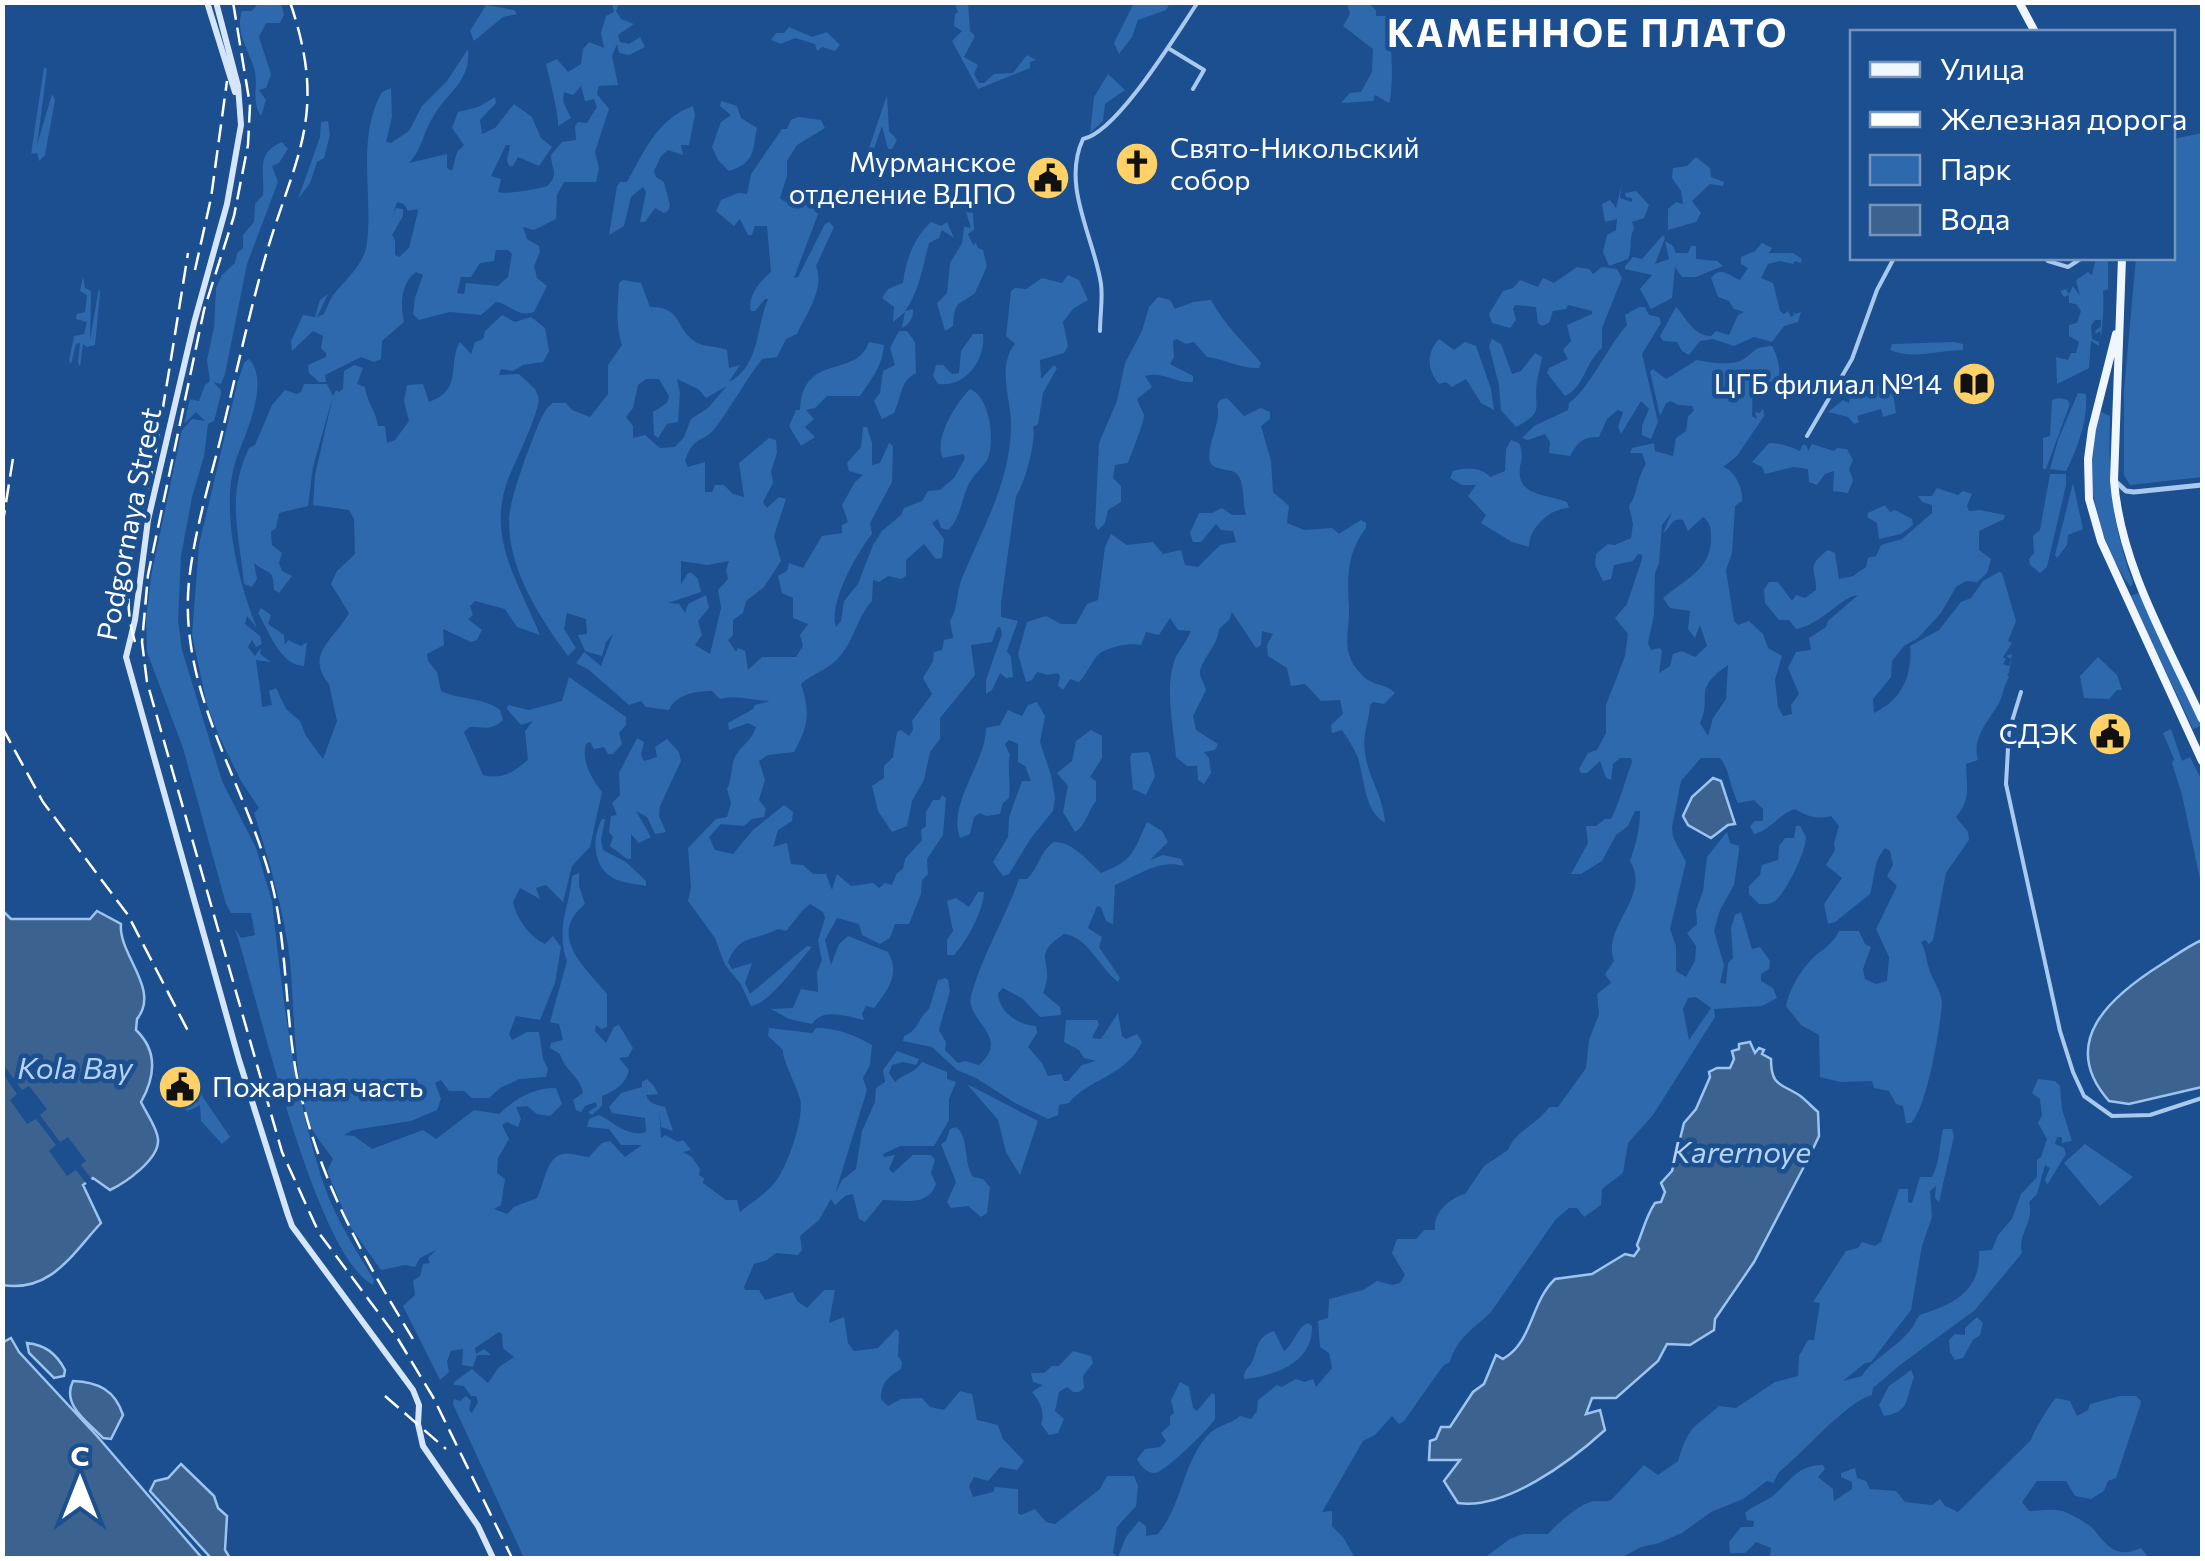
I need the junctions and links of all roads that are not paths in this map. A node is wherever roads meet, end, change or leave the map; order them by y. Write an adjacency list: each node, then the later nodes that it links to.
1 (206, 2): 8 (main road, Podgornaya Street)
2 (216, 2): 8 (main road, Podgornaya Street)
3 (1198, 2): 6 (street)
4 (2020, 2): 5 (main road)
5 (2034, 30)
6 (1168, 48): 7 (street); 14 (street)
7 (1193, 89)
8 (240, 108): 28 (main road, Podgornaya Street)
9 (1893, 260): 17 (street)
10 (2047, 260): 11 (street)
11 (2079, 260)
12 (2122, 260): 13 (main road)
13 (2118, 330): 15 (main road); 16 (main road)
14 (1100, 331)
15 (2094, 415): 16 (main road); 23 (main road)
16 (2116, 427): 18 (main road)
17 (1807, 436)
18 (2114, 480): 20 (street); 21 (main road)
19 (2202, 484): 20 (street)
20 (2134, 492): 21 (street)
21 (2118, 514): 22 (main road)
22 (2139, 581): 23 (main road); 25 (main road)
23 (2122, 586): 26 (main road)
24 (2020, 692): 27 (street)
25 (2202, 719)
26 (2202, 761)
27 (2202, 1098)
28 (493, 1558)

